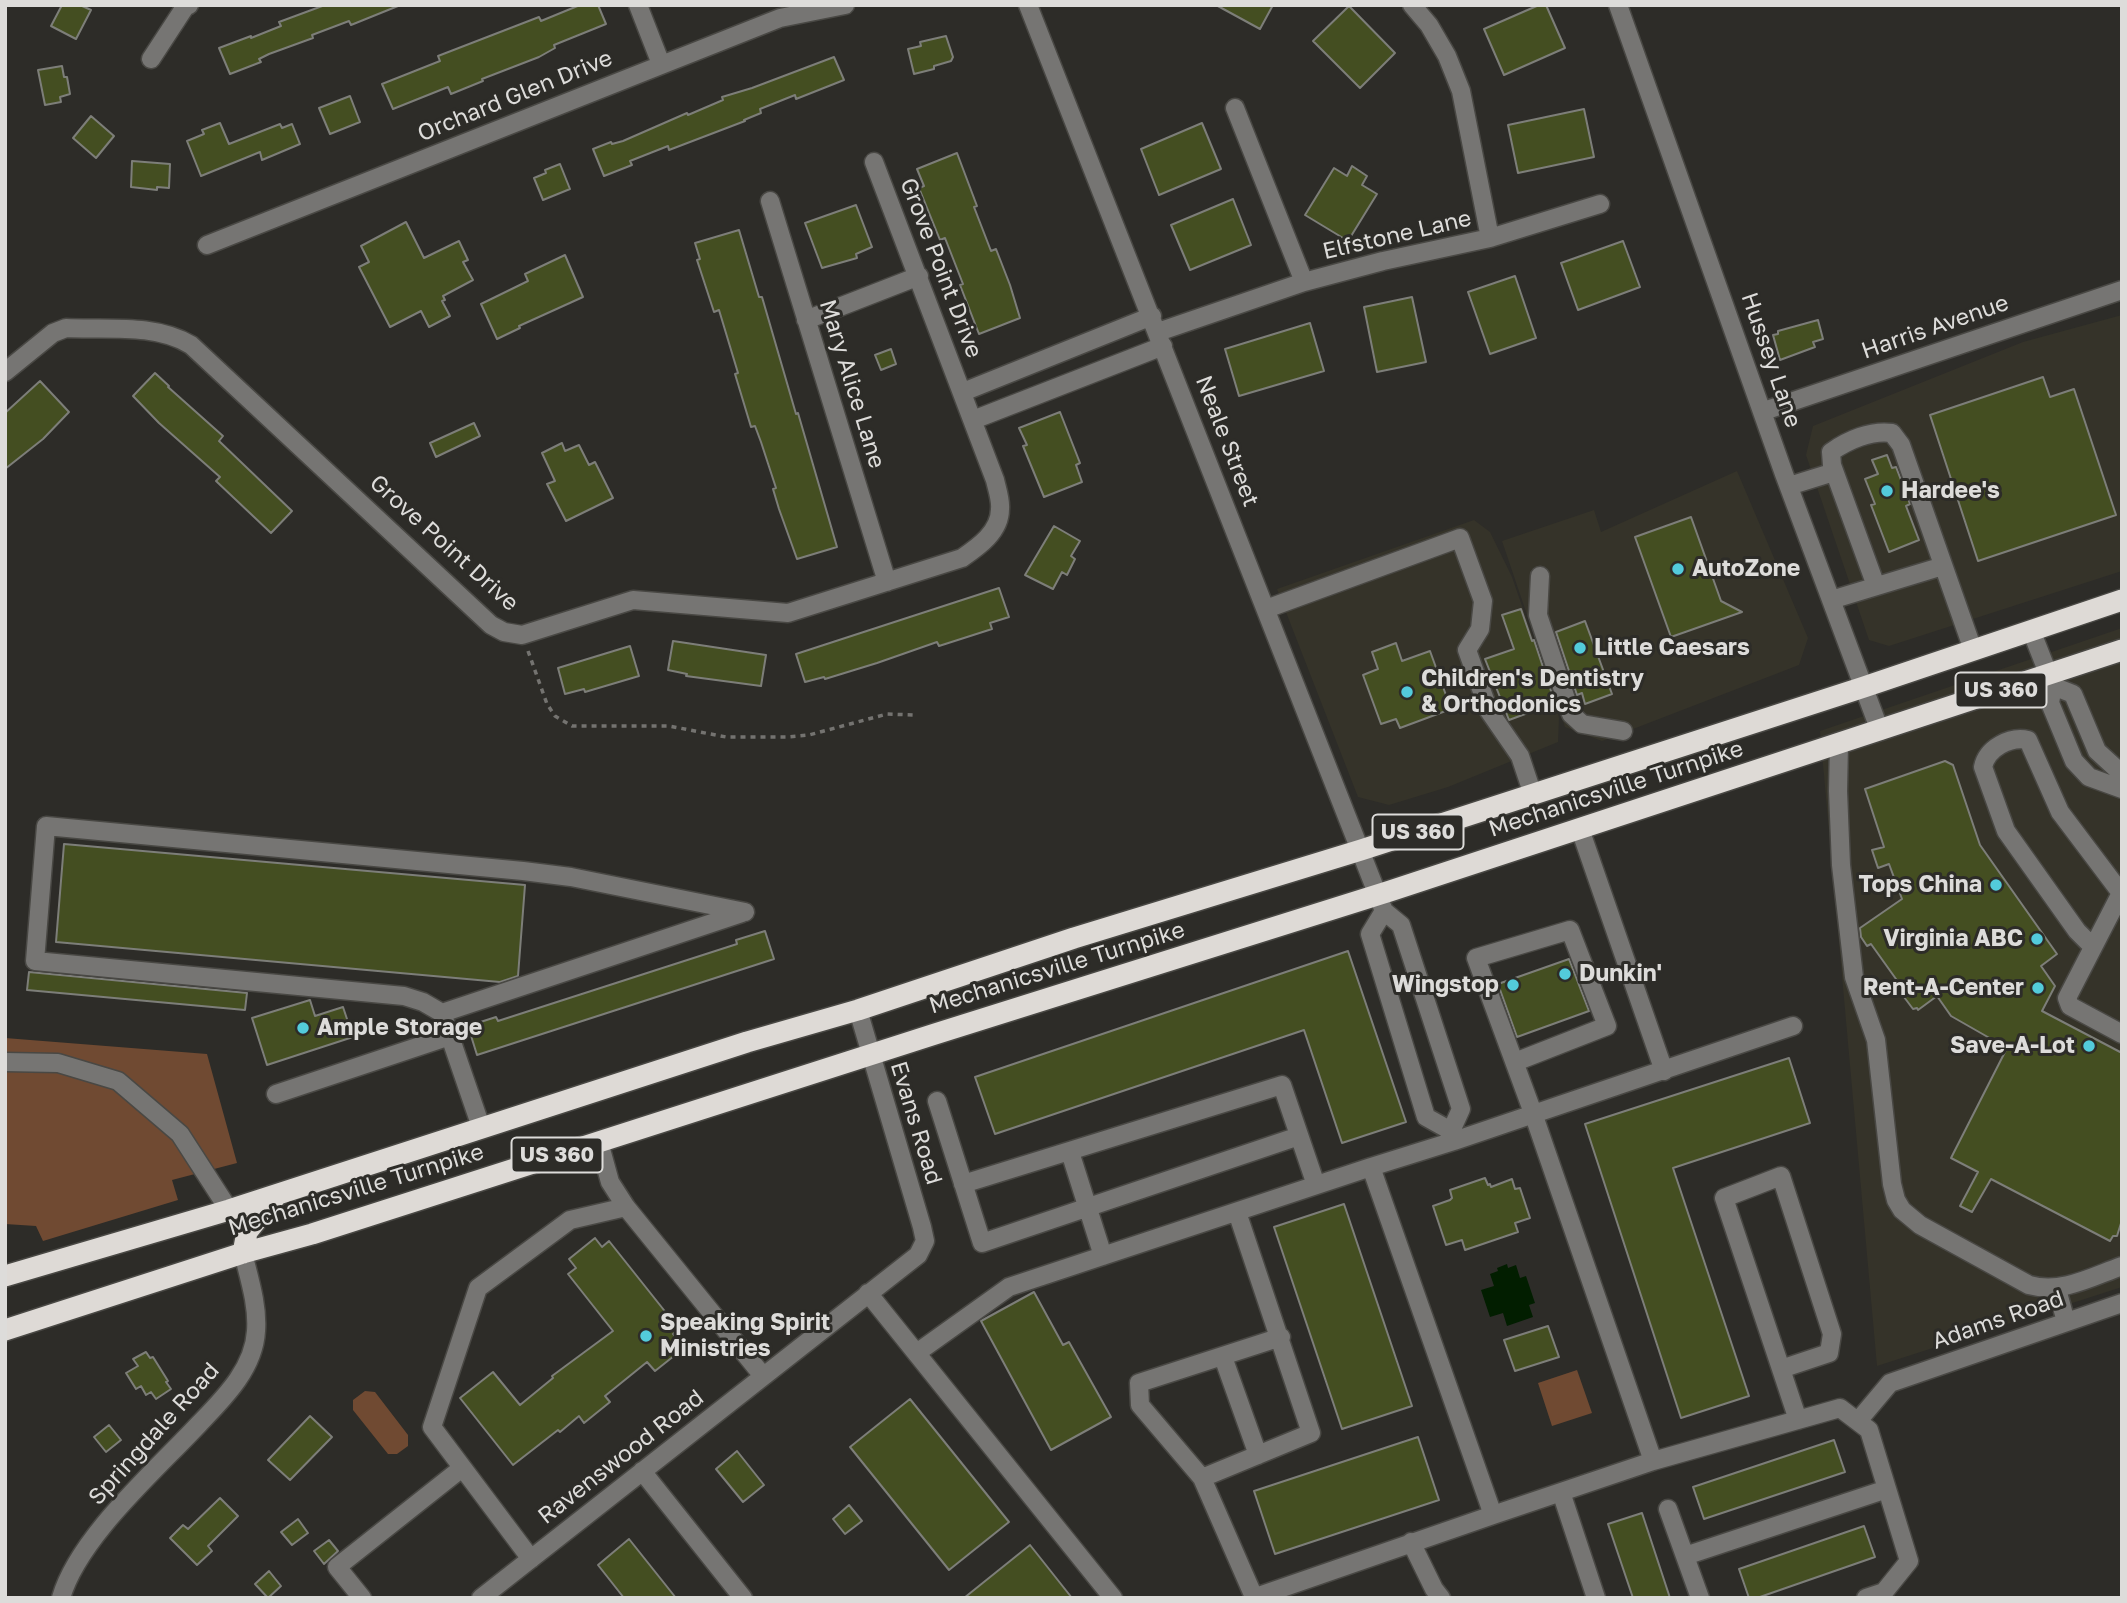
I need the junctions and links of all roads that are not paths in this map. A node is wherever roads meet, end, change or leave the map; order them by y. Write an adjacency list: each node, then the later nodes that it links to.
1 (189, 5): 7 (street)
2 (638, 5): 8 (street)
3 (845, 5): 8 (street, Orchard Glen Drive)
4 (1028, 5): 19 (street, Neale Street)
5 (1412, 5): 13 (street, Elfstone Lane)
6 (1618, 5): 22 (street, Hussey Lane)
7 (151, 59)
8 (661, 64): 14 (street, Orchard Glen Drive)
9 (1235, 108): 16 (street)
10 (874, 162): 15 (street, Grove Point Drive)
11 (770, 201): 18 (street, Mary Alice Lane)
12 (1600, 204): 13 (street)
13 (1490, 238): 16 (street, Elfstone Lane)
14 (207, 245)
15 (919, 276): 18 (street); 21 (street, Grove Point Drive)
16 (1304, 282): 19 (street, Elfstone Lane)
17 (2122, 290): 22 (street, Harris Avenue)
18 (807, 320): 28 (street, Mary Alice Lane)
19 (1158, 331): 21 (street, Grove Point Drive); 23 (street); 32 (street, Neale Street)
20 (5, 372): 28 (street, Grove Point Drive)
21 (963, 392): 23 (street, Grove Point Drive)
22 (1764, 411): 25 (street, Hussey Lane)
23 (973, 421): 28 (street, Grove Point Drive)
24 (1834, 472): 25 (street); 26 (street); 29 (street)
25 (1789, 486): 30 (street, Hussey Lane)
26 (1943, 566): 29 (street); 34 (street)
27 (1540, 576): 39 (street)
28 (887, 582)
29 (1875, 586): 30 (street)
30 (1831, 600): 37 (street, Hussey Lane)
31 (2122, 600): 33 (highway, Mechanicsville Turnpike / US 360)
32 (1266, 609): 43 (street); 45 (street, Neale Street)
33 (2031, 630): 34 (highway, Mechanicsville Turnpike / US 360); 36 (street)
34 (1973, 650): 37 (highway, Mechanicsville Turnpike / US 360)
35 (2122, 650): 36 (highway, Mechanicsville Turnpike / US 360)
36 (2050, 681): 38 (highway, Mechanicsville Turnpike / US 360); 41 (street); 42 (street)
37 (1864, 687): 38 (street, Hussey Lane); 43 (highway, Mechanicsville Turnpike / US 360)
38 (1880, 730): 40 (highway, Mechanicsville Turnpike / US 360)
39 (1623, 731)
40 (1839, 744): 44 (highway, Mechanicsville Turnpike / US 360); 80 (street)
41 (2122, 774)
42 (2122, 789)
43 (1533, 795): 45 (highway, Mechanicsville Turnpike / US 360)
44 (1580, 829): 47 (highway, Mechanicsville Turnpike / US 360); 57 (street)
45 (1362, 850): 47 (street, Neale Street); 49 (highway, Mechanicsville Turnpike / US 360)
46 (2121, 892): 48 (street); 48 (street)
47 (1381, 903): 54 (highway, Mechanicsville Turnpike / US 360); 63 (street, Neale Street); 63 (street)
48 (2093, 947): 52 (street)
49 (858, 1010): 54 (street, Evans Road); 61 (highway, Mechanicsville Turnpike / US 360)
50 (442, 1013): 50 (street); 53 (street)
51 (1793, 1026): 57 (street)
52 (2122, 1034)
53 (450, 1036): 58 (street); 61 (street)
54 (871, 1055): 64 (highway, Mechanicsville Turnpike / US 360); 74 (street, Evans Road)
55 (5, 1062): 72 (street)
56 (1515, 1062): 56 (street); 60 (street)
57 (1664, 1071): 60 (street)
58 (276, 1094)
59 (937, 1101): 67 (street)
60 (1533, 1113): 63 (street); 93 (street)
61 (481, 1127): 69 (highway, Mechanicsville Turnpike / US 360)
62 (1299, 1136): 65 (street); 68 (street); 71 (street)
63 (1452, 1136): 66 (street)
64 (599, 1142): 70 (street); 75 (highway, Mechanicsville Turnpike / US 360)
65 (1070, 1152): 67 (street); 71 (street)
66 (1371, 1167): 68 (street); 100 (street)
67 (963, 1184): 71 (street)
68 (1315, 1185): 73 (street)
69 (278, 1194): 72 (highway, Mechanicsville Turnpike / US 360); 75 (highway)
70 (626, 1207): 89 (street); 94 (street)
71 (1087, 1207): 76 (street)
72 (229, 1210): 77 (highway); 79 (highway, Mechanicsville Turnpike / US 360)
73 (1237, 1212): 76 (street); 85 (street)
74 (920, 1249): 81 (street, Ravenswood Road)
75 (243, 1252): 77 (highway, Mechanicsville Turnpike / US 360); 105 (street, Springdale Road)
76 (1103, 1256): 86 (street)
77 (209, 1263): 84 (highway, Mechanicsville Turnpike / US 360)
78 (2122, 1266): 80 (street)
79 (5, 1276)
80 (2057, 1289): 83 (street)
81 (868, 1293): 86 (street); 89 (street, Ravenswood Road)
82 (2122, 1303): 83 (street, Adams Road)
83 (2066, 1322): 91 (street, Adams Road)
84 (5, 1330)
85 (1281, 1337): 87 (street); 92 (street)
86 (918, 1352): 109 (street)
87 (1223, 1357): 92 (street); 96 (street)
88 (1781, 1369): 88 (street); 90 (street)
89 (763, 1376): 95 (street, Ravenswood Road)
90 (1798, 1420): 91 (street); 93 (street)
91 (1858, 1421): 97 (street)
92 (1258, 1455): 96 (street)
93 (1653, 1461): 98 (street)
94 (462, 1468): 103 (street); 106 (street)
95 (642, 1471): 103 (street, Ravenswood Road); 108 (street)
96 (1202, 1478): 104 (street)
97 (1887, 1489): 102 (street); 113 (street)
98 (1561, 1492): 100 (street); 111 (street)
99 (1668, 1509): 102 (street)
100 (1493, 1515): 101 (street)
101 (1410, 1542): 104 (street); 110 (street)
102 (1685, 1556): 112 (street)
103 (531, 1559): 107 (street, Ravenswood Road)
104 (1253, 1597)
105 (61, 1598)
106 (362, 1598)
107 (481, 1598)
108 (743, 1598)
109 (1113, 1598)
110 (1441, 1598)
111 (1596, 1598)
112 (1700, 1598)
113 (1866, 1598)

